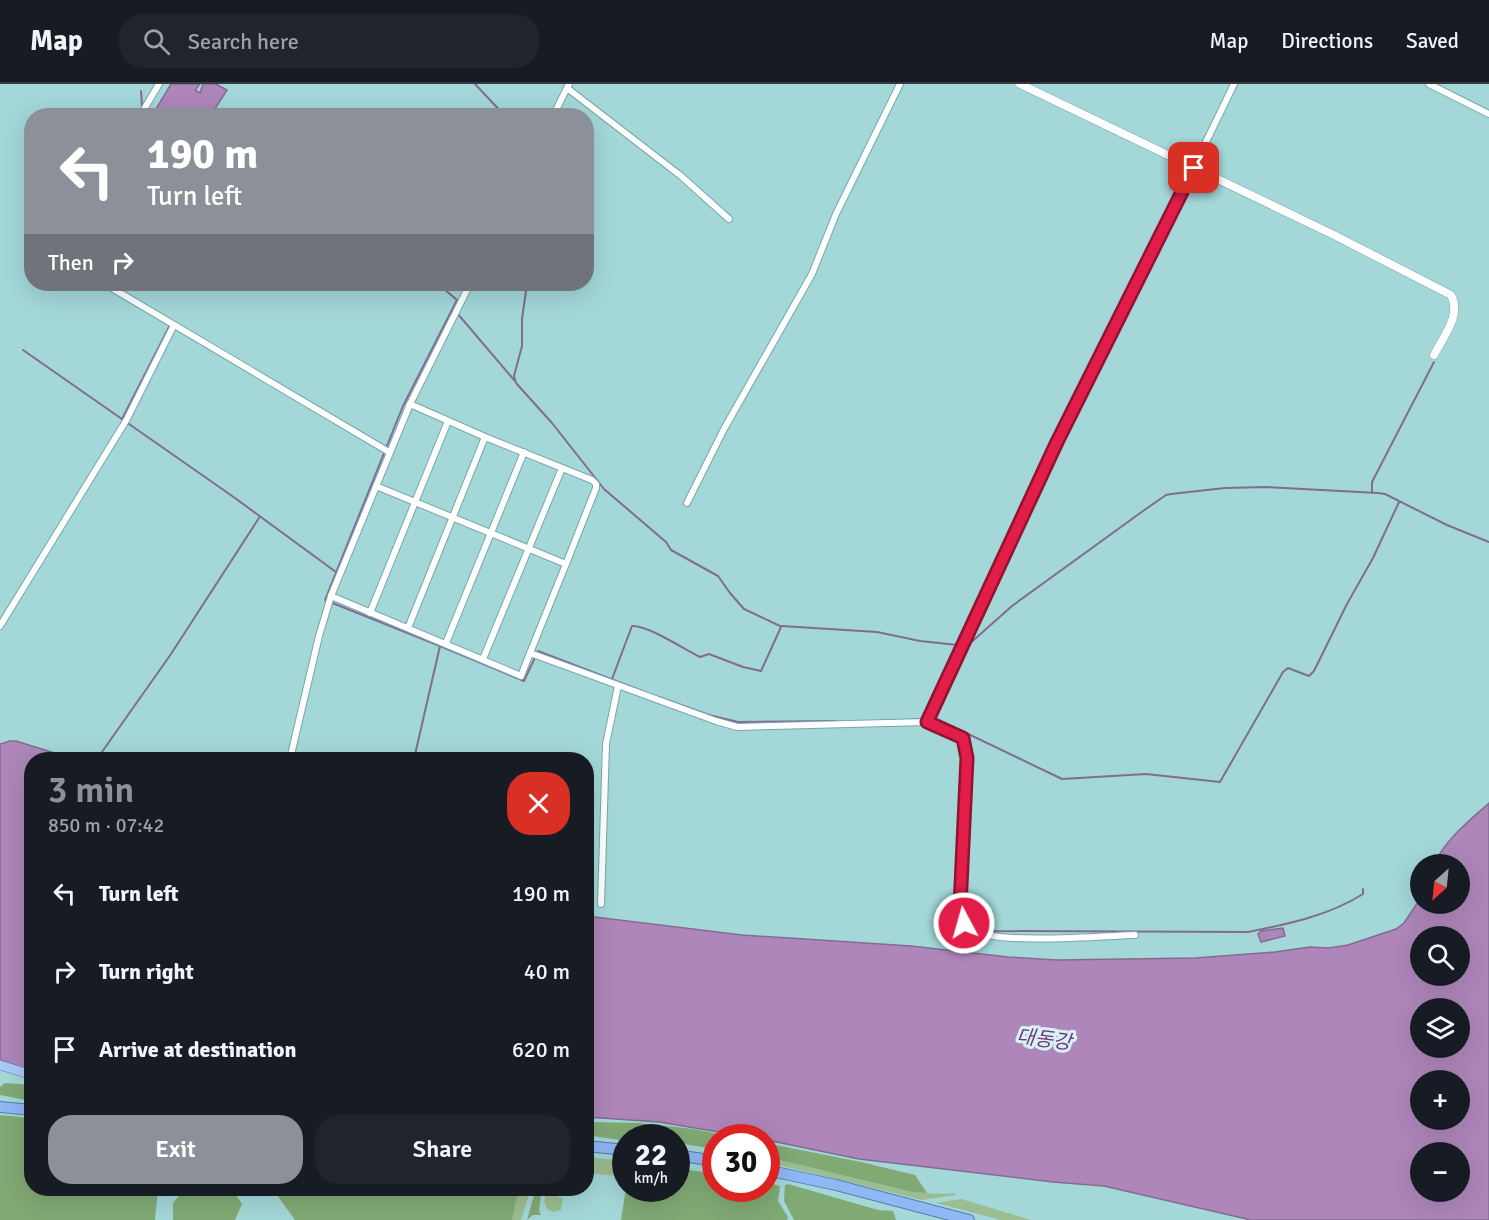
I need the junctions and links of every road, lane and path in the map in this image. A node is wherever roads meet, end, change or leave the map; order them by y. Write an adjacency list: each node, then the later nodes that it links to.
1 (159, 84): 7 (street)
2 (900, 84): 24 (street)
3 (1020, 84): 10 (street)
4 (1234, 84): 10 (street)
5 (1429, 84): 9 (street)
6 (568, 86): 8 (street); 11 (street)
7 (145, 108)
8 (557, 108)
9 (1489, 114)
10 (1194, 168): 15 (street); 37 (street)
11 (729, 219)
12 (117, 291): 14 (street)
13 (466, 291): 16 (street)
14 (174, 324): 19 (street); 31 (street)
15 (1434, 355)
16 (410, 404): 17 (street); 19 (street)
17 (448, 421): 18 (street); 23 (street)
18 (485, 437): 20 (street); 25 (street)
19 (389, 452): 22 (street)
20 (524, 452): 21 (street); 26 (street)
21 (561, 468): 27 (street); 28 (street)
22 (376, 486): 23 (street); 29 (street)
23 (415, 502): 25 (street); 30 (street)
24 (687, 503)
25 (453, 518): 26 (street); 32 (street)
26 (490, 534): 27 (street); 33 (street)
27 (528, 549): 28 (street); 35 (street)
28 (566, 564): 34 (street)
29 (331, 596): 30 (street); 38 (street)
30 (370, 613): 32 (street)
31 (0, 626)
32 (408, 628): 33 (street)
33 (446, 644): 35 (street)
34 (530, 653): 35 (street); 36 (street)
35 (483, 659)
36 (618, 686): 37 (street); 39 (street)
37 (927, 722): 40 (street)
38 (292, 752)
39 (601, 904)
40 (1135, 935)
41 (0, 1065): 42 (main road)
42 (24, 1072)
43 (4, 1108): 44 (highway)
44 (24, 1109)
45 (594, 1147): 46 (highway)
46 (612, 1149)
47 (780, 1173): 48 (highway)
48 (969, 1220)

